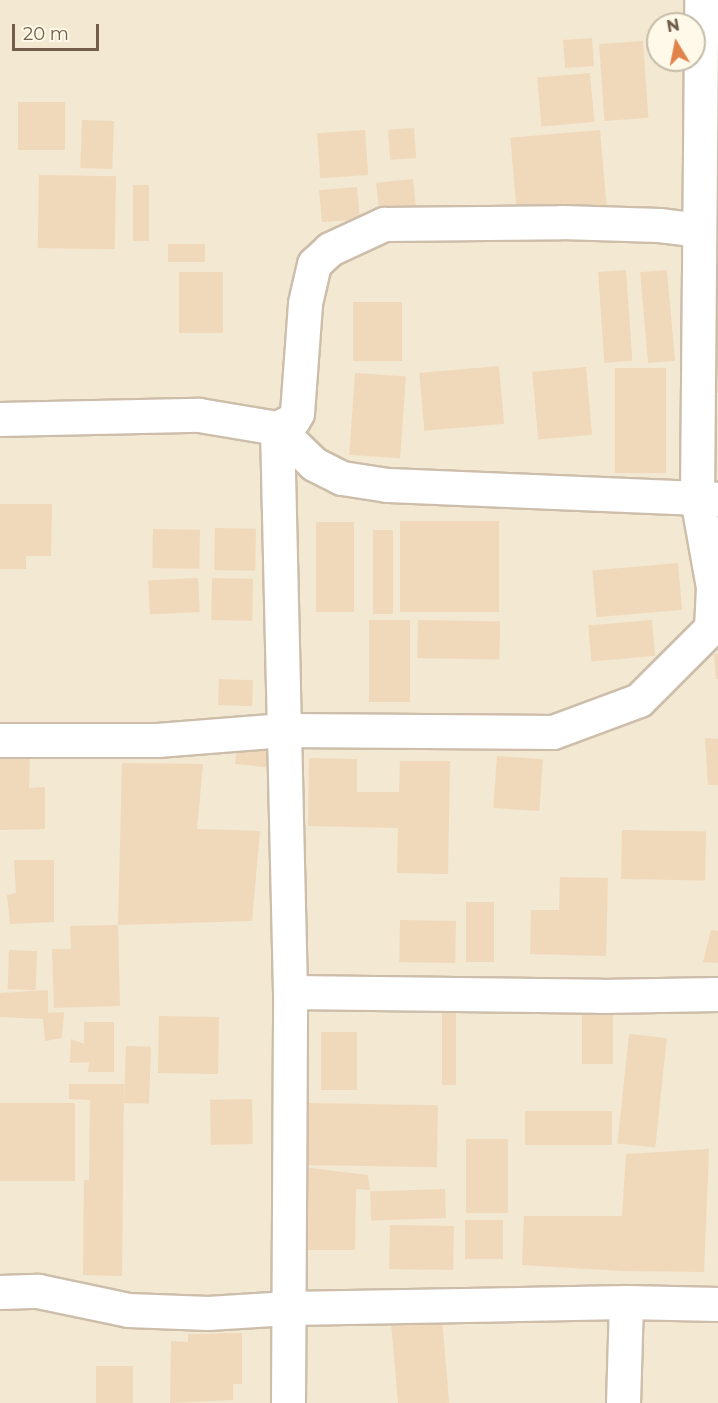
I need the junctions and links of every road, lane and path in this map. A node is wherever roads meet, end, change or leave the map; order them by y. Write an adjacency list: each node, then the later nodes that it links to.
1 (707, 4): 2 (street)
2 (698, 230): 4 (street); 5 (street)
3 (0, 419): 4 (street)
4 (277, 428): 5 (street); 6 (street)
5 (708, 499): 6 (street)
6 (284, 730): 7 (street); 8 (street)
7 (0, 740)
8 (290, 992): 9 (street); 13 (street)
9 (718, 994)
10 (0, 1292): 13 (street)
11 (626, 1302): 12 (street); 13 (street); 15 (street)
12 (718, 1304)
13 (288, 1308): 14 (street)
14 (288, 1403)
15 (623, 1403)

